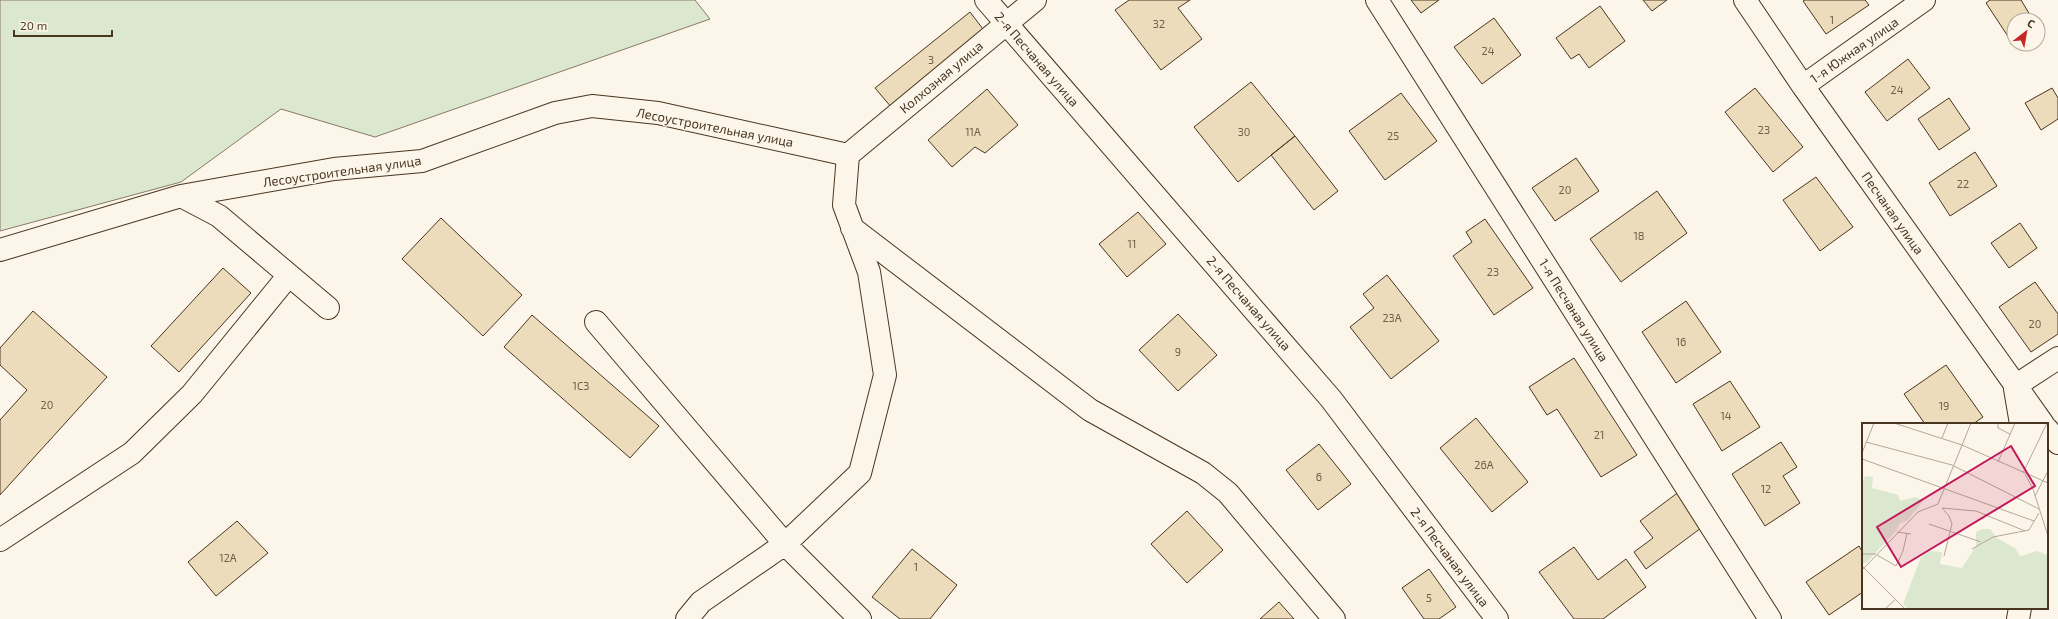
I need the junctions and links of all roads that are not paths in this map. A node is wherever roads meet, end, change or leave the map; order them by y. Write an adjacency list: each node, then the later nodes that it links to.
1 (986, 0): 6 (street, 2-я Песчаная улица)
2 (1034, 0): 6 (street, Колхозная улица)
3 (1378, 0): 28 (street, 1-я Песчаная улица)
4 (1745, 0): 7 (street, Песчаная улица)
5 (1924, 0): 7 (street, 1-я Южная улица)
6 (1005, 24): 8 (street, Колхозная улица); 27 (street, 2-я Песчаная улица)
7 (1803, 86): 16 (street, Песчаная улица)
8 (848, 154): 9 (street, Лесоустроительная улица); 10 (street)
9 (181, 196): 11 (street, Лесоустроительная улица); 12 (street)
10 (852, 228): 22 (street); 26 (street)
11 (0, 250)
12 (289, 274): 13 (street); 21 (street)
13 (328, 308)
14 (596, 322): 22 (street)
15 (2058, 358): 16 (street)
16 (2015, 386): 17 (street); 18 (street, Песчаная улица)
17 (2021, 423)
18 (2042, 423)
19 (2048, 430): 20 (street)
20 (2058, 444)
21 (0, 540)
22 (785, 544): 24 (street); 25 (street)
23 (2020, 609): 29 (street)
24 (687, 619)
25 (860, 619)
26 (1334, 619)
27 (1497, 619)
28 (1770, 619)
29 (2018, 619)

